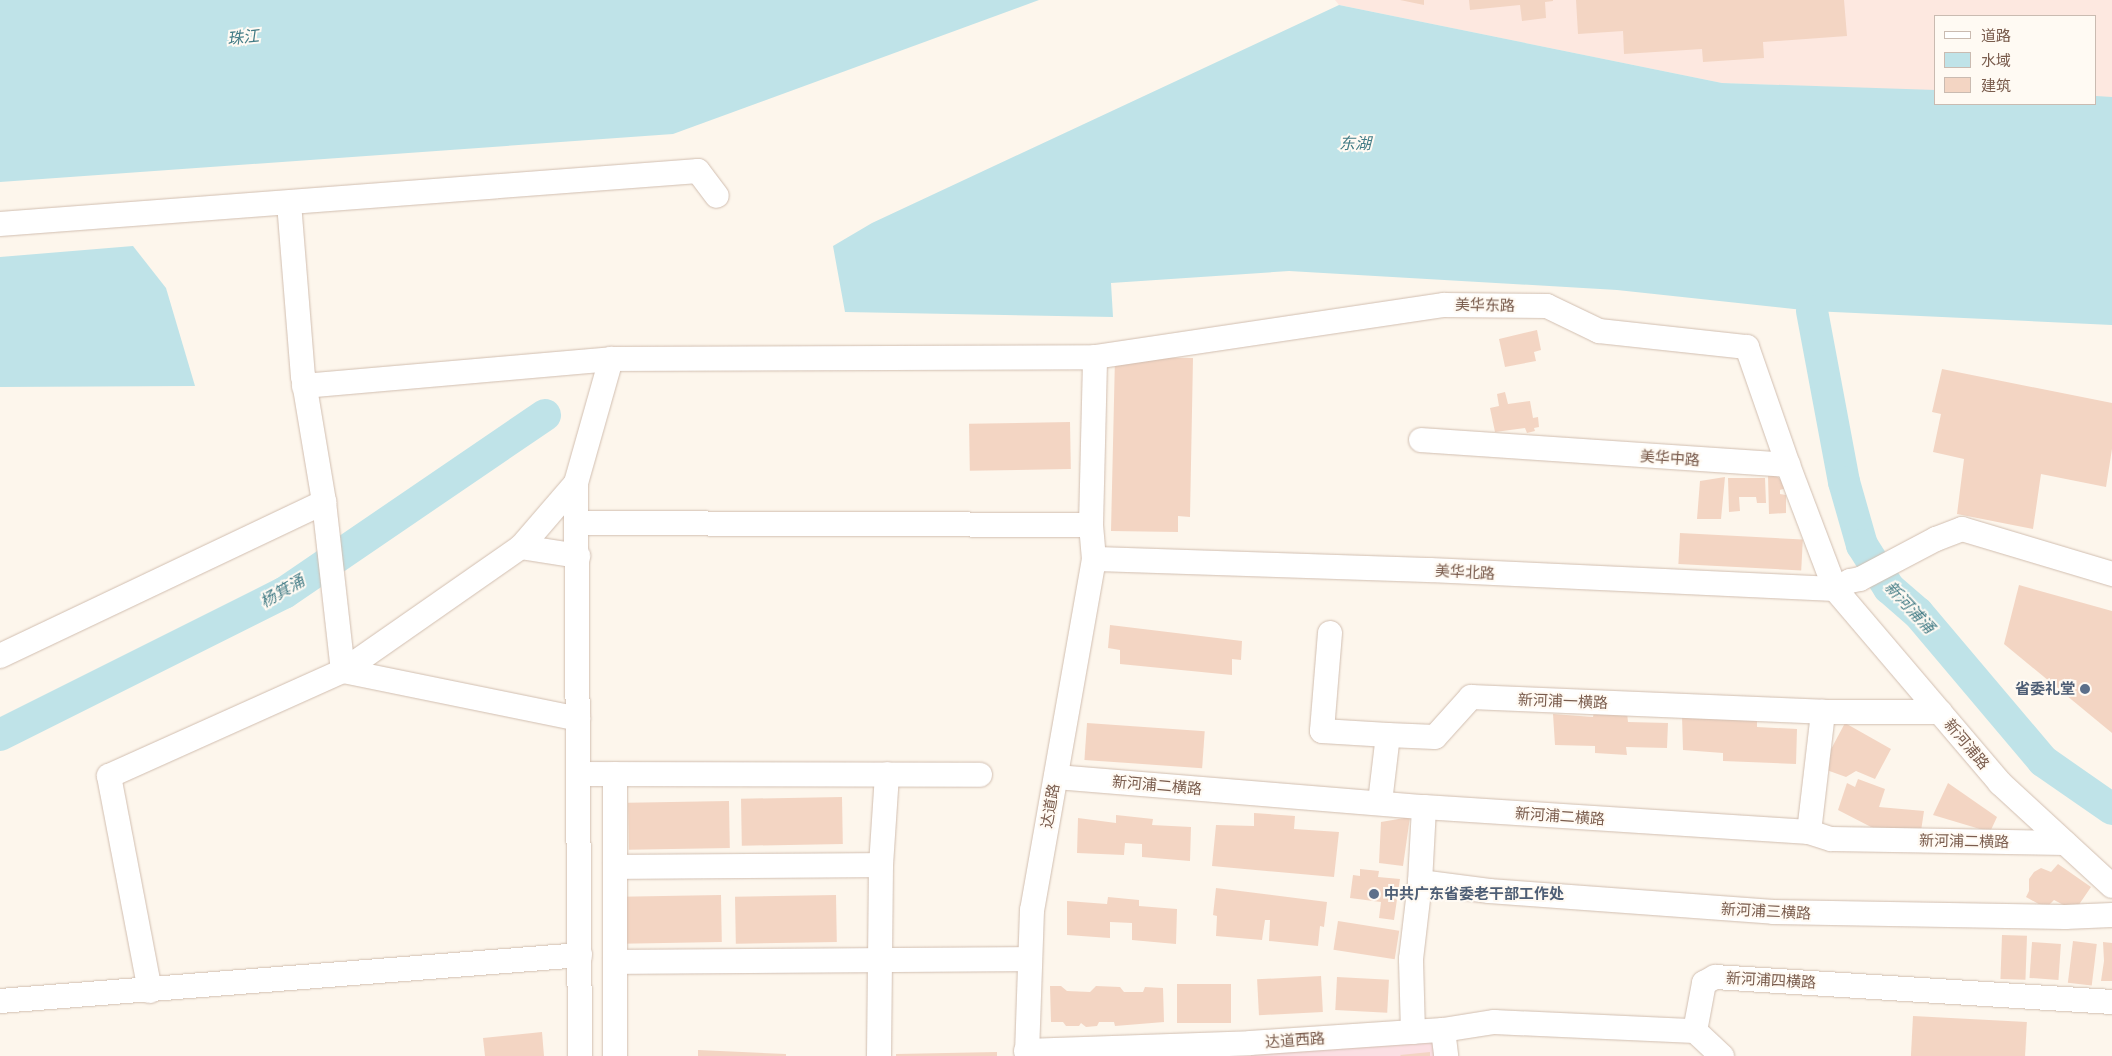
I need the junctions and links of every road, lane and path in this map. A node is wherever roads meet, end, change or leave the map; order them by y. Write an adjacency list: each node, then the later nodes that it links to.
1 (718, 196): 2 (street)
2 (289, 203): 3 (street); 6 (street)
3 (0, 224)
4 (1095, 357): 5 (street); 8 (street, 美华东路); 12 (street, 达道路)
5 (611, 359): 6 (street); 9 (street)
6 (304, 386): 10 (street)
7 (1421, 440): 8 (street, 美华中路)
8 (1788, 466): 17 (street)
9 (576, 483): 11 (street); 13 (street)
10 (324, 502): 19 (street); 20 (street)
11 (577, 524): 12 (street); 14 (street)
12 (1091, 525): 15 (street, 达道路)
13 (521, 547): 14 (street); 20 (street)
14 (578, 556): 23 (street)
15 (1094, 559): 17 (street, 美华北路); 29 (street, 达道路)
16 (2112, 574): 17 (street)
17 (1835, 588): 22 (street, 新河浦路)
18 (1330, 633): 24 (street)
19 (0, 656)
20 (343, 671): 23 (street); 43 (street)
21 (1823, 712): 22 (street); 24 (street, 新河浦一横路); 32 (street)
22 (1940, 712): 33 (street, 新河浦路)
23 (578, 719): 25 (street)
24 (1388, 735): 30 (street)
25 (578, 774): 26 (street); 39 (street)
26 (615, 774): 27 (street); 35 (street)
27 (887, 774): 28 (street); 34 (street)
28 (980, 775)
29 (1056, 777): 30 (street, 新河浦二横路); 40 (street, 达道路)
30 (1380, 802): 31 (street, 新河浦二横路)
31 (1424, 807): 32 (street, 新河浦二横路); 36 (street)
32 (1809, 832): 33 (street, 新河浦二横路)
33 (2065, 843): 37 (street, 新河浦路)
34 (881, 865): 35 (street); 41 (street)
35 (615, 867): 42 (street)
36 (1420, 882): 38 (street, 新河浦三横路); 48 (street)
37 (2112, 886)
38 (2112, 915)
39 (580, 955): 43 (street); 50 (street)
40 (1030, 959): 41 (street); 49 (street, 达道路)
41 (880, 960): 42 (street); 52 (street)
42 (615, 962): 51 (street)
43 (150, 991): 44 (street)
44 (0, 1001)
45 (2112, 1002): 47 (street, 新河浦四横路)
46 (1443, 1030): 47 (street); 48 (street); 53 (street)
47 (1695, 1031): 54 (street)
48 (1413, 1032): 49 (street, 达道西路)
49 (1027, 1053)
50 (580, 1056)
51 (615, 1056)
52 (878, 1056)
53 (1446, 1056)
54 (1722, 1056)

